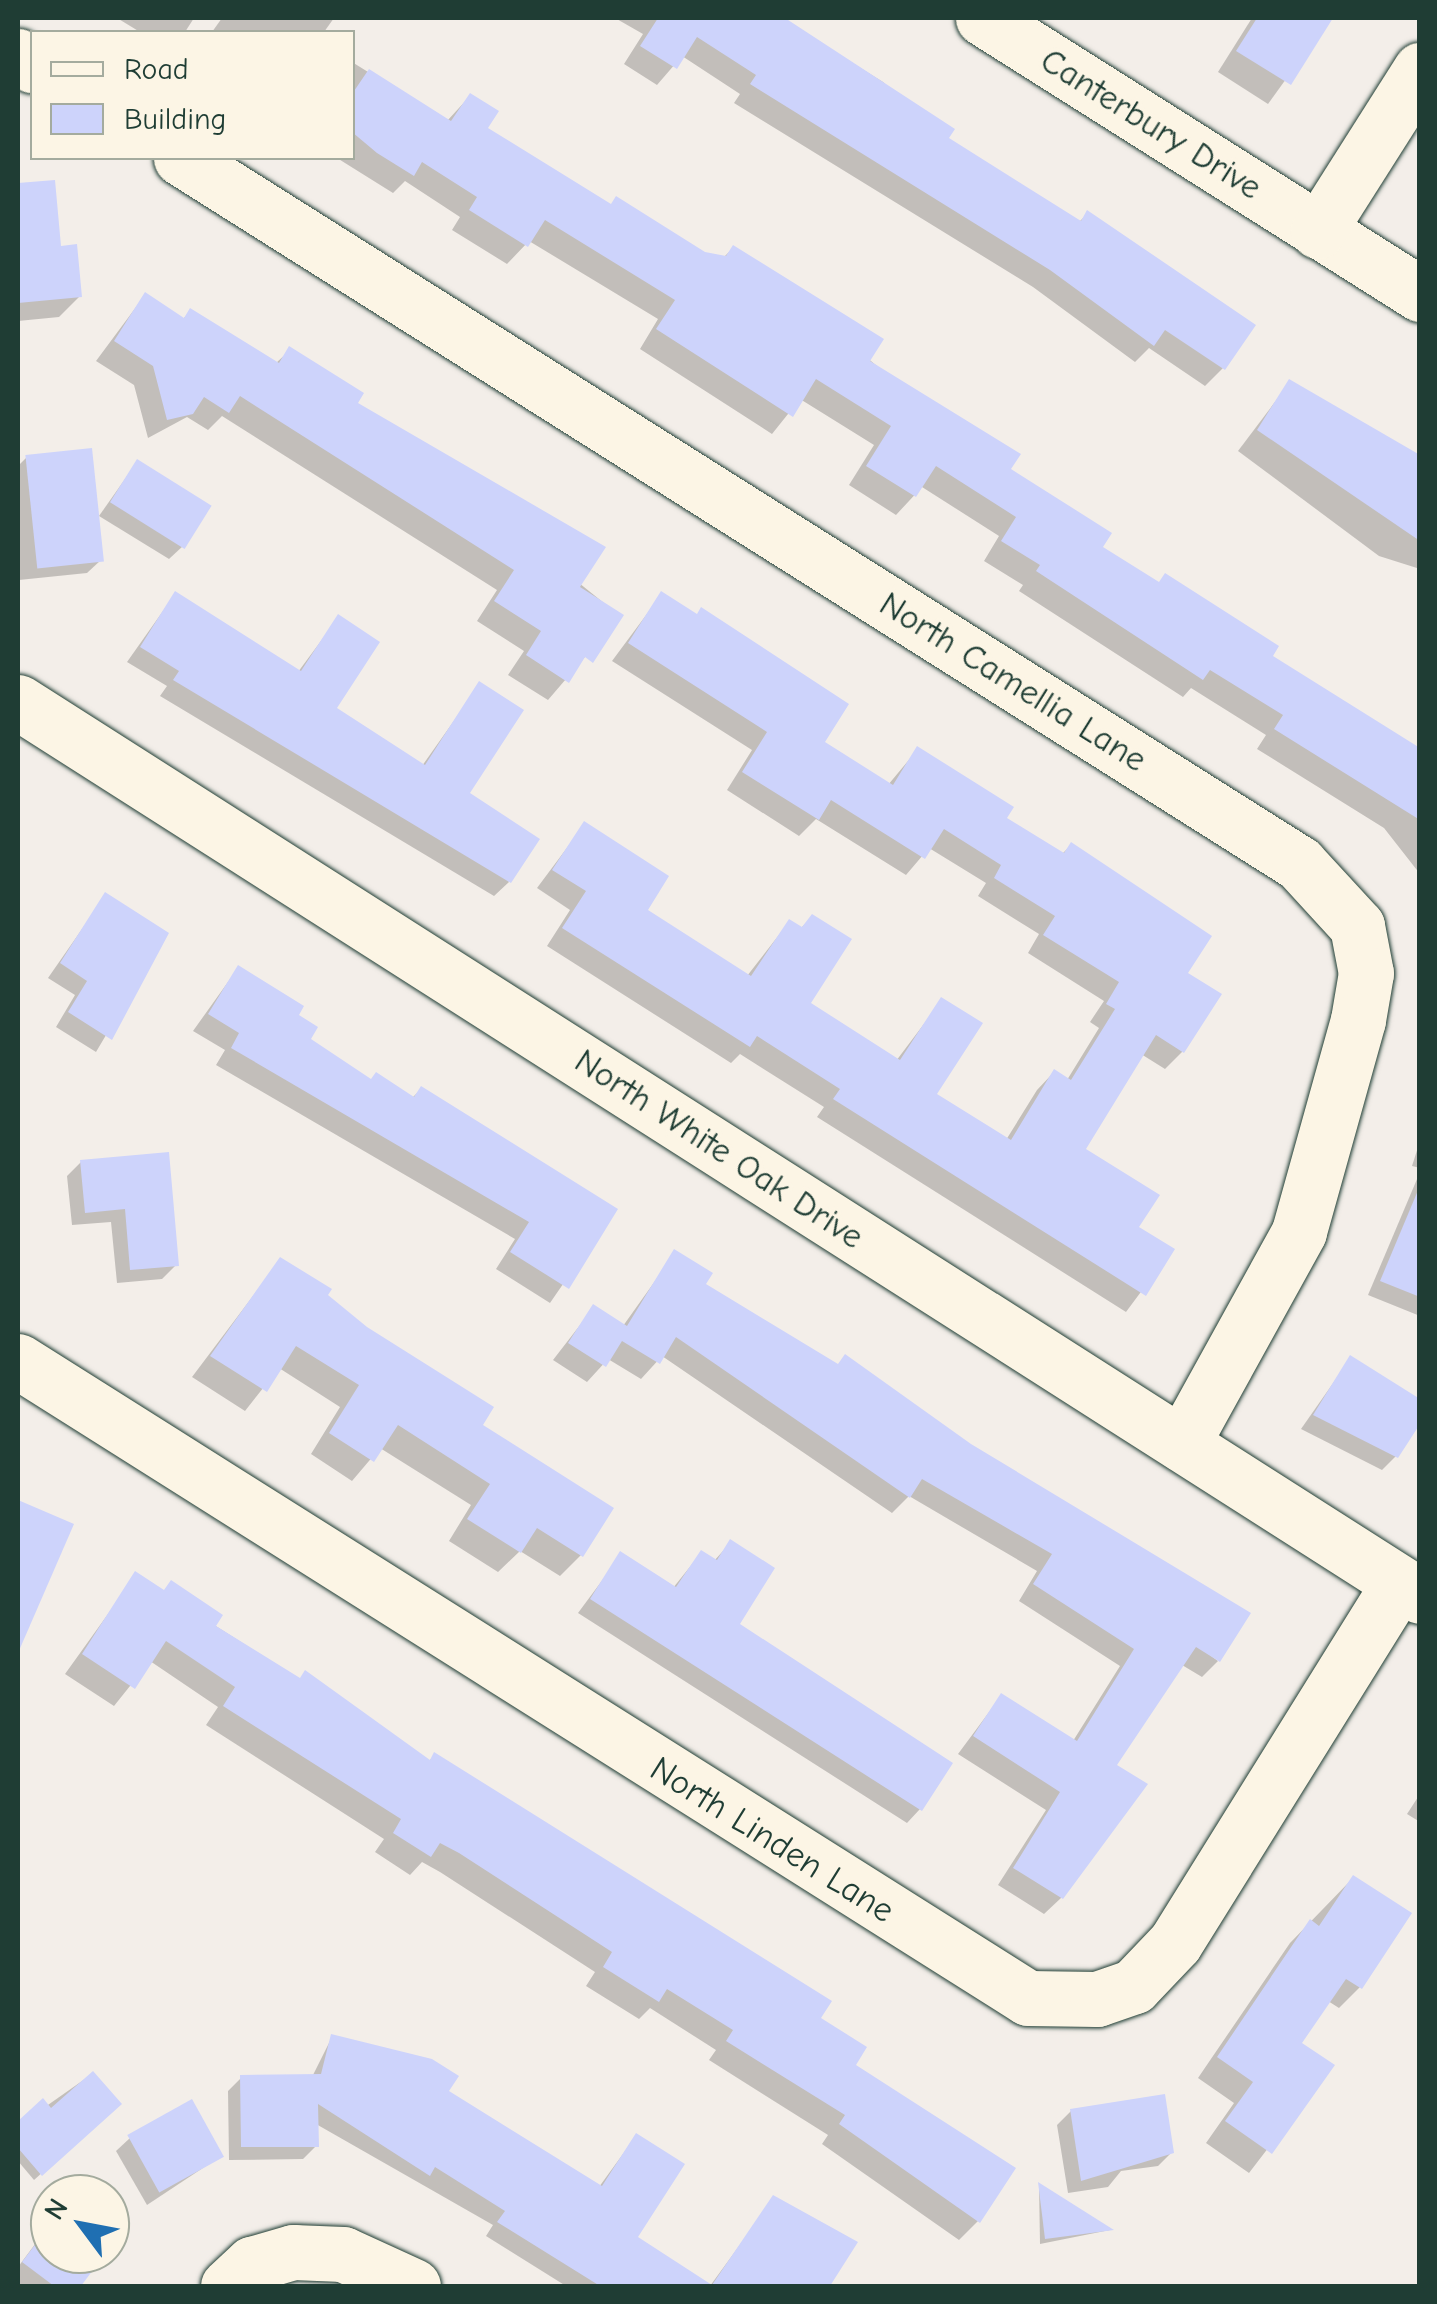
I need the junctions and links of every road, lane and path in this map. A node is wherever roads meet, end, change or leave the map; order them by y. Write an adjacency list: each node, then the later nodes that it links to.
1 (984, 18): 4 (street, Canterbury Drive)
2 (1420, 70): 4 (street)
3 (184, 160): 8 (street, North Camellia Lane)
4 (1318, 231): 5 (street, Canterbury Drive)
5 (1420, 294)
6 (18, 702): 8 (street, North White Oak Drive)
7 (18, 1361): 9 (street, North Linden Lane)
8 (1182, 1444): 9 (street, North White Oak Drive)
9 (1409, 1590)
10 (228, 2286): 11 (street)
11 (413, 2286)

